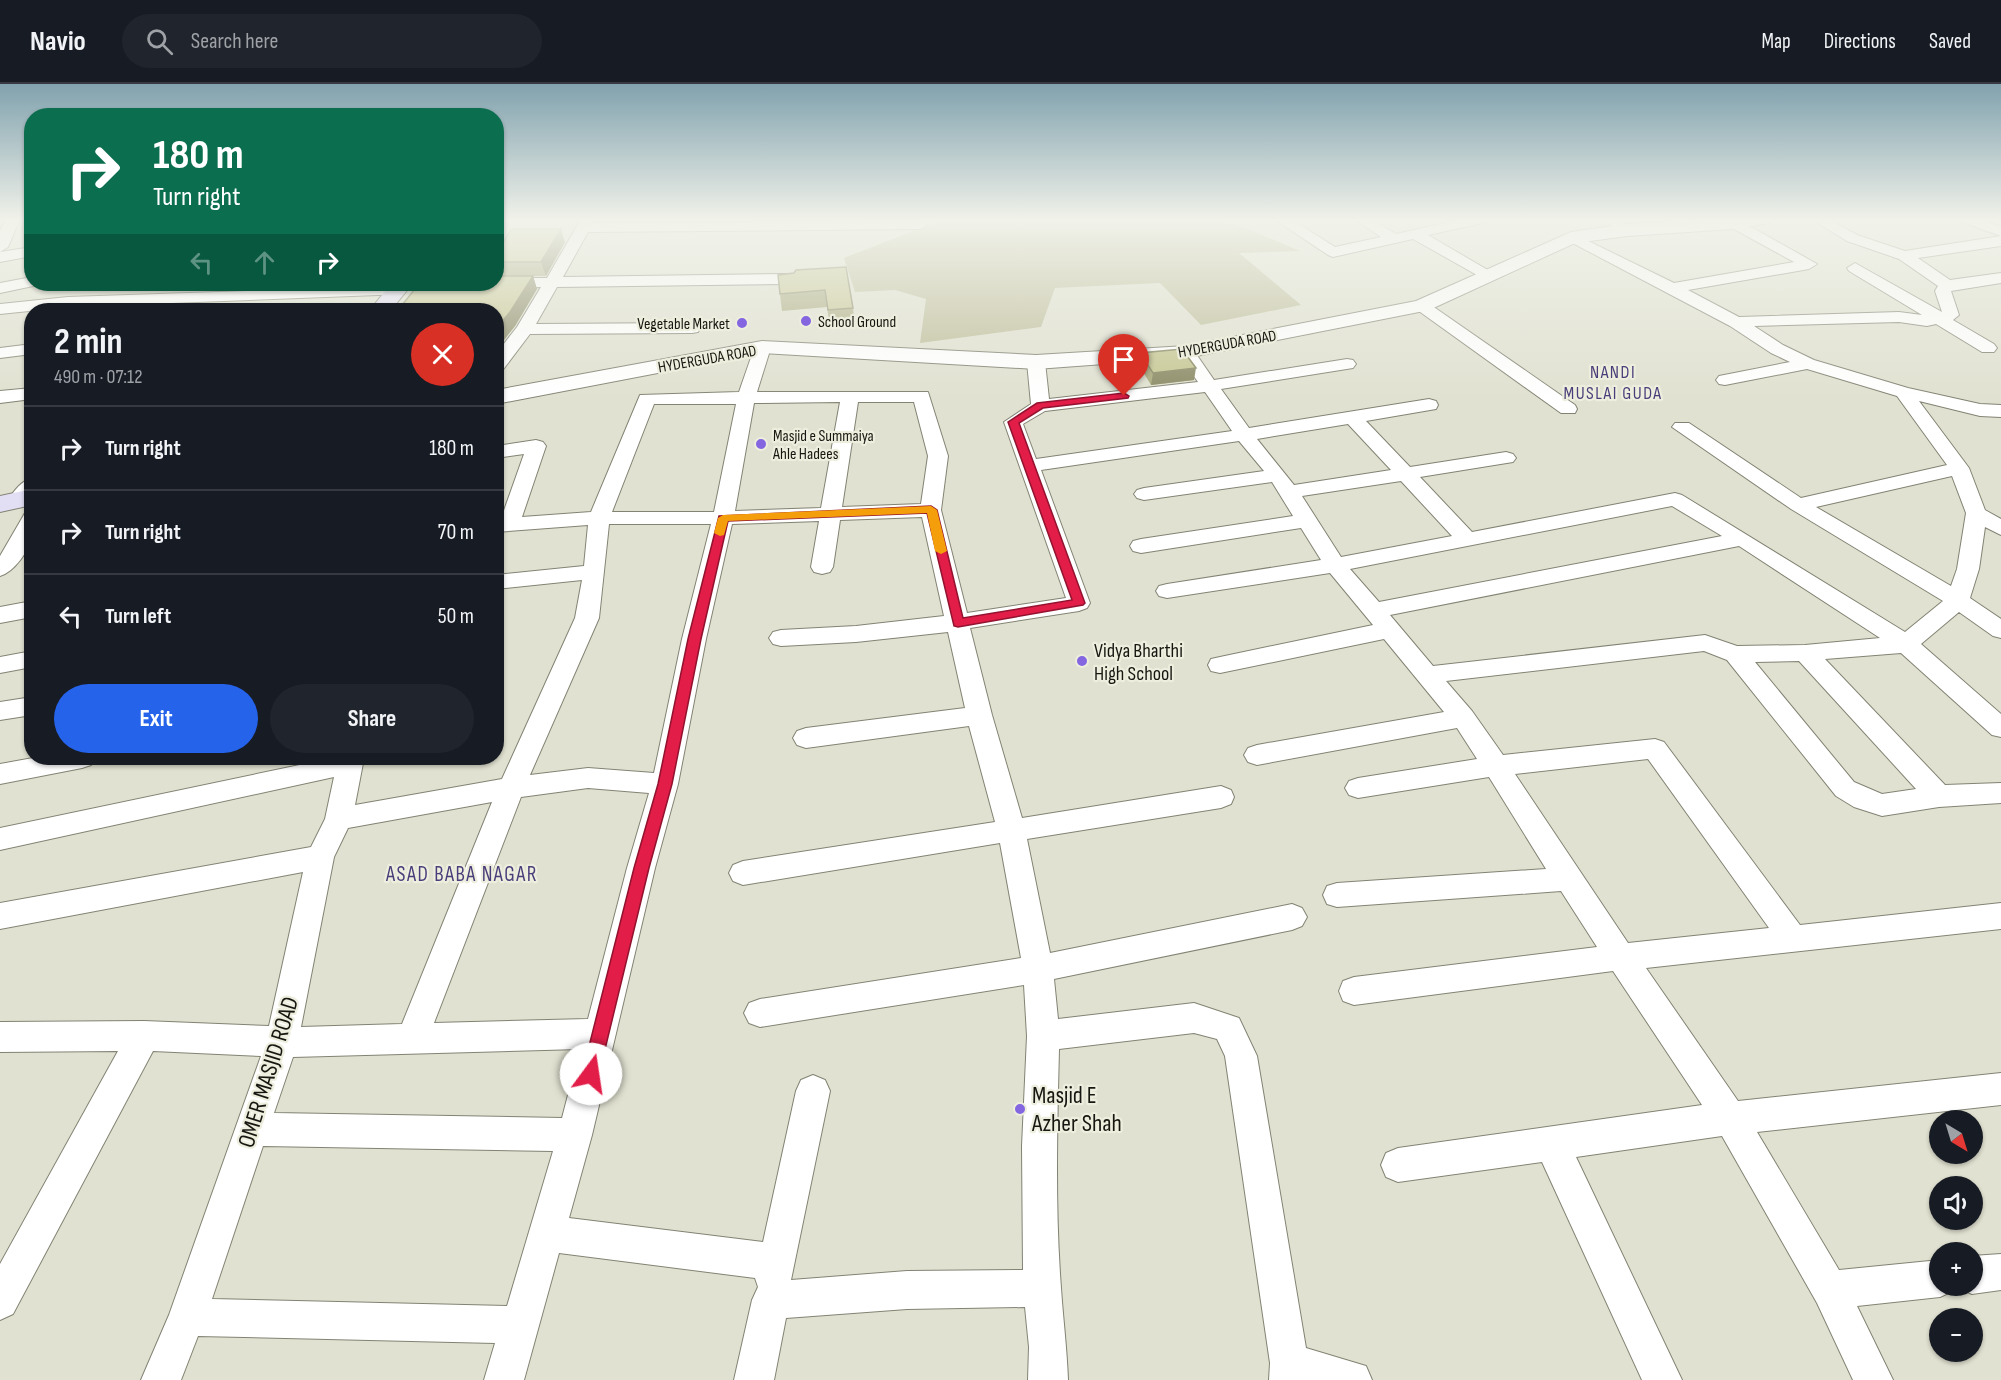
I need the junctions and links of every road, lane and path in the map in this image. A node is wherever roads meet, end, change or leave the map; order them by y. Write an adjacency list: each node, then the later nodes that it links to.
1 (555, 279): 10 (street)
2 (761, 279): 10 (street)
3 (1482, 279): 19 (street, HYDERGUDA ROAD)
4 (1655, 279): 14 (street)
5 (1721, 279): 14 (street)
6 (1874, 279): 22 (street)
7 (1939, 279): 12 (street)
8 (1990, 279): 12 (street)
9 (504, 283): 10 (street)
10 (553, 283): 25 (street)
11 (24, 284): 13 (street)
12 (1947, 285): 22 (street)
13 (0, 288)
14 (1672, 288): 23 (street)
15 (219, 291): 17 (street)
16 (397, 291): 18 (main road)
17 (58, 303)
18 (386, 303)
19 (1422, 306): 30 (street, HYDERGUDA ROAD); 45 (street)
20 (24, 307): 21 (street)
21 (0, 309)
22 (1941, 320): 23 (street); 27 (street)
23 (1736, 322): 33 (street)
24 (692, 328): 25 (street)
25 (525, 329): 31 (street)
26 (762, 347): 32 (street, HYDERGUDA ROAD); 39 (street, HYDERGUDA ROAD); 42 (street)
27 (1988, 348)
28 (24, 350): 29 (street)
29 (0, 352)
30 (1186, 352): 32 (street, HYDERGUDA ROAD); 36 (street)
31 (504, 357)
32 (1036, 362): 44 (street)
33 (1808, 363): 35 (street); 37 (street)
34 (1347, 364): 36 (street)
35 (1725, 380)
36 (1208, 386): 44 (street); 49 (street)
37 (1903, 392): 46 (street); 53 (street)
38 (24, 394): 41 (street)
39 (504, 395)
40 (850, 396): 42 (street); 59 (street); 61 (street)
41 (0, 397)
42 (746, 399): 62 (street); 63 (street)
43 (1429, 405): 47 (street)
44 (1040, 406): 52 (street)
45 (1568, 409)
46 (2001, 411)
47 (1352, 417): 49 (street); 54 (street)
48 (1682, 428): 58 (street)
49 (1244, 435): 52 (street); 55 (street)
50 (504, 451): 65 (street)
51 (1506, 458): 54 (street)
52 (1029, 466): 82 (street)
53 (1959, 468): 58 (street); 60 (street)
54 (1403, 472): 55 (street); 69 (street)
55 (1284, 483): 56 (street); 64 (street)
56 (1144, 495)
57 (22, 501): 72 (street)
58 (1798, 505): 78 (street)
59 (931, 510): 61 (street); 82 (street)
60 (1976, 513): 67 (street); 78 (street)
61 (831, 514): 63 (street); 74 (street)
62 (599, 518): 63 (street); 66 (street); 75 (street)
63 (723, 518): 104 (street)
64 (1308, 520): 70 (street); 73 (street)
65 (504, 523)
66 (504, 525)
67 (2001, 528)
68 (1743, 539): 69 (street); 81 (street); 85 (street)
69 (1468, 540): 73 (street)
70 (1141, 546)
71 (24, 559): 72 (street)
72 (4, 565)
73 (1335, 565): 77 (street); 81 (street)
74 (822, 567)
75 (594, 572): 76 (street); 105 (street)
76 (504, 581)
77 (1167, 591)
78 (1958, 600): 83 (street); 85 (street)
79 (24, 610): 80 (street)
80 (0, 615)
81 (1381, 621): 90 (street); 91 (street)
82 (958, 623): 84 (street); 94 (street)
83 (2001, 630)
84 (781, 638)
85 (1905, 644): 86 (street); 96 (street)
86 (1805, 653): 87 (street); 108 (street)
87 (1735, 654): 91 (street); 108 (street)
88 (24, 660): 89 (street)
89 (0, 665)
90 (1220, 665)
91 (1425, 675): 95 (street)
92 (24, 707): 93 (street)
93 (0, 711)
94 (978, 715): 97 (street); 111 (street)
95 (1463, 718): 98 (street); 102 (street)
96 (2001, 728)
97 (806, 738)
98 (1257, 755)
99 (46, 765): 103 (street)
100 (333, 765): 112 (street)
101 (350, 765): 110 (street, OMER MASJID ROAD)
102 (1496, 766): 106 (street); 115 (street); 120 (street)
103 (0, 774)
104 (665, 784): 105 (street); 125 (street)
105 (511, 788): 110 (street); 129 (street)
106 (1359, 788)
107 (2001, 793): 108 (street)
108 (1939, 796)
109 (1221, 797): 111 (street)
110 (339, 819): 113 (street, OMER MASJID ROAD)
111 (1012, 832): 114 (street); 122 (street)
112 (0, 839)
113 (320, 856): 117 (street); 130 (street, OMER MASJID ROAD)
114 (743, 873)
115 (1568, 879): 116 (street); 121 (street)
116 (1337, 895)
117 (0, 916)
118 (2001, 916): 120 (street)
119 (1292, 917): 122 (street)
120 (1793, 938): 121 (street)
121 (1621, 957): 123 (street); 133 (street)
122 (1038, 969): 124 (street); 127 (street)
123 (1354, 991)
124 (760, 1013)
125 (601, 1034): 129 (street); 135 (street)
126 (144, 1036): 128 (street); 130 (street); 146 (street)
127 (1043, 1036): 143 (street); 149 (street)
128 (0, 1037)
129 (412, 1038): 130 (street)
130 (282, 1042): 134 (street, OMER MASJID ROAD)
131 (2001, 1089): 133 (street)
132 (813, 1091): 139 (street)
133 (1730, 1118): 136 (street); 144 (street)
134 (253, 1129): 135 (street); 147 (street, OMER MASJID ROAD)
135 (575, 1136): 138 (street)
136 (1551, 1142): 137 (street); 155 (street)
137 (1398, 1165)
138 (546, 1233): 139 (street); 148 (street)
139 (775, 1262): 145 (street)
140 (2001, 1272): 141 (street)
141 (1983, 1274)
142 (1929, 1279): 144 (street)
143 (1042, 1288): 145 (street); 153 (street)
144 (1830, 1290): 156 (street)
145 (771, 1300): 152 (street)
146 (0, 1301)
147 (187, 1317): 148 (street); 150 (street, OMER MASJID ROAD)
148 (521, 1325): 151 (street)
149 (1289, 1372): 154 (street)
150 (161, 1380)
151 (504, 1380)
152 (754, 1380)
153 (1048, 1380)
154 (1352, 1380)
155 (1662, 1380)
156 (1873, 1380)

